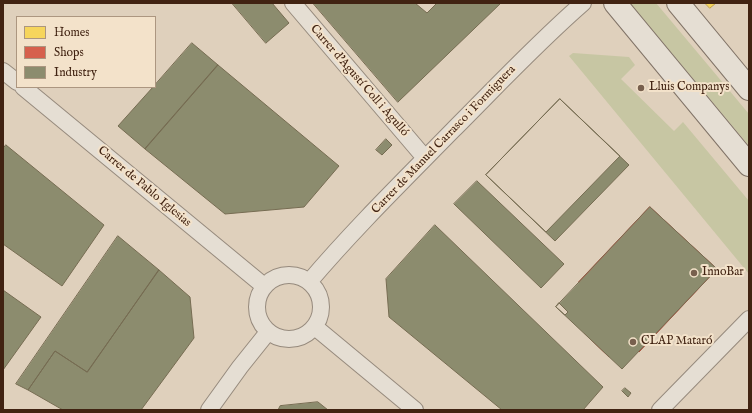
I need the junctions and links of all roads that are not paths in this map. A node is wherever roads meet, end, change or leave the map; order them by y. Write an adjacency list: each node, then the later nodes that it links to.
1 (293, 3): 9 (street, Carrer d'Agustí Coll i Agulló)
2 (583, 3): 9 (street, Carrer de Manuel Carrasco i Formiguera)
3 (615, 3): 10 (street)
4 (678, 3): 8 (street)
5 (3, 71): 6 (street)
6 (16, 81)
7 (24, 88): 12 (street, Carrer de Pablo Iglesias)
8 (749, 89)
9 (426, 158): 11 (street, Carrer de Manuel Carrasco i Formiguera)
10 (749, 165)
11 (309, 282): 12 (street); 14 (street)
12 (264, 286): 15 (street)
13 (749, 319): 18 (street)
14 (314, 326): 15 (street); 17 (street)
15 (268, 332): 16 (street)
16 (209, 410)
17 (415, 410)
18 (660, 410)

